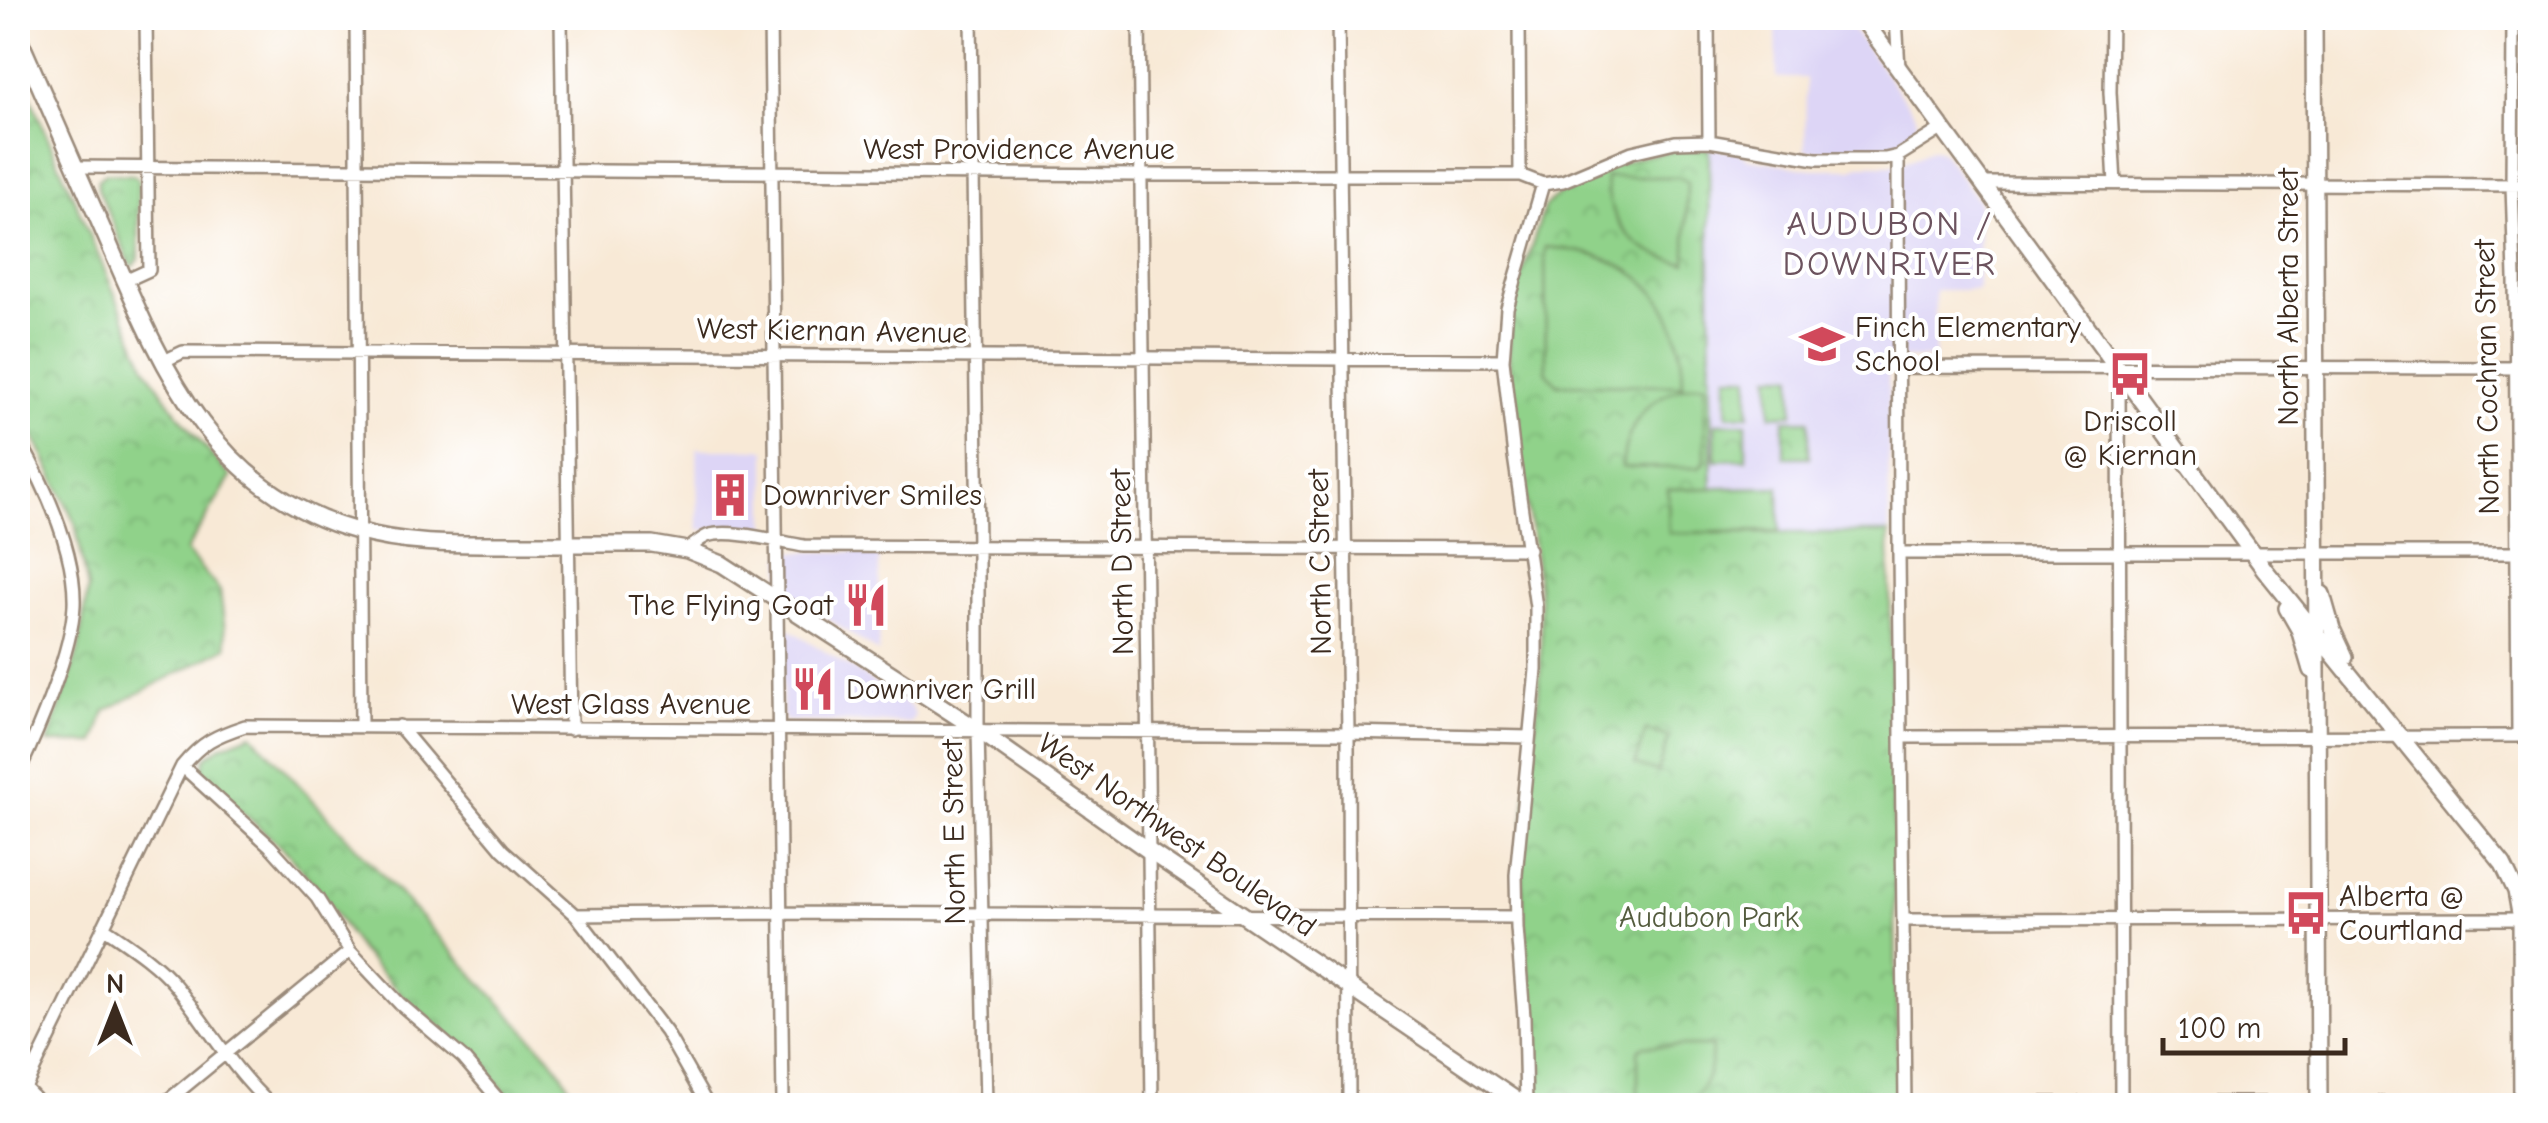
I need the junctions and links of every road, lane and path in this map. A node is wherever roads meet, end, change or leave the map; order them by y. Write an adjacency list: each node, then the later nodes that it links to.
1 (146, 18): 21 (street)
2 (356, 18): 22 (street)
3 (561, 18): 23 (street)
4 (770, 18): 24 (street)
5 (971, 18): 25 (street, North E Street)
6 (1140, 18): 26 (street, North D Street)
7 (1338, 18): 27 (street, North C Street)
8 (1519, 18): 28 (street)
9 (1708, 18): 18 (street)
10 (1862, 18): 16 (main road)
11 (1896, 18): 16 (street)
12 (2110, 18): 31 (street)
13 (2314, 18): 32 (main road, North Alberta Street)
14 (2513, 18): 33 (street, North Cochran Street)
15 (18, 36): 20 (main road, West Northwest Boulevard)
16 (1899, 68): 17 (main road)
17 (1943, 128): 19 (street); 29 (main road)
18 (1709, 141): 19 (street); 30 (street)
19 (1898, 156): 44 (street)
20 (75, 167): 21 (street, West Providence Avenue); 35 (main road, West Northwest Boulevard)
21 (149, 167): 22 (street, West Providence Avenue); 35 (street)
22 (356, 168): 23 (street, West Providence Avenue); 36 (street)
23 (563, 171): 24 (street, West Providence Avenue); 37 (street)
24 (774, 172): 25 (street, West Providence Avenue); 38 (street)
25 (972, 174): 26 (street, West Providence Avenue); 39 (street, North E Street)
26 (1142, 175): 27 (street, West Providence Avenue); 40 (street, North D Street)
27 (1340, 175): 28 (street, West Providence Avenue); 41 (street, North C Street)
28 (1520, 175): 30 (street, West Providence Avenue)
29 (1982, 183): 31 (street); 45 (main road)
30 (1543, 184): 42 (street)
31 (2115, 184): 32 (street)
32 (2315, 184): 33 (street); 46 (main road, North Alberta Street)
33 (2512, 185): 34 (street); 47 (street, North Cochran Street)
34 (2530, 185)
35 (125, 281): 43 (main road, West Northwest Boulevard)
36 (360, 353): 37 (street, West Kiernan Avenue); 43 (street, West Kiernan Avenue); 50 (street)
37 (566, 354): 38 (street, West Kiernan Avenue); 52 (street)
38 (775, 354): 39 (street, West Kiernan Avenue); 51 (street)
39 (974, 357): 40 (street, West Kiernan Avenue); 53 (street, North E Street)
40 (1144, 358): 41 (street, West Kiernan Avenue); 54 (street, North D Street)
41 (1342, 358): 42 (street, West Kiernan Avenue); 55 (street, North C Street)
42 (1504, 360): 56 (street)
43 (162, 362): 50 (main road, West Northwest Boulevard)
44 (1898, 367): 45 (street); 62 (street)
45 (2119, 368): 46 (street); 59 (street); 60 (main road)
46 (2316, 368): 47 (street); 58 (main road, North Alberta Street)
47 (2515, 368): 48 (street); 61 (street, North Cochran Street)
48 (2530, 368)
49 (18, 438): 83 (street)
50 (360, 532): 52 (main road, West Northwest Boulevard); 69 (street)
51 (776, 542): 53 (street); 57 (street); 65 (street)
52 (568, 544): 57 (main road, West Northwest Boulevard); 71 (street)
53 (978, 547): 54 (street); 73 (street, North E Street)
54 (1147, 547): 55 (street); 74 (street, North D Street)
55 (1345, 549): 56 (street); 75 (street, North C Street)
56 (1529, 549): 79 (street)
57 (687, 550): 65 (main road, West Northwest Boulevard)
58 (2316, 551): 60 (street); 61 (street); 64 (main road, North Alberta Street)
59 (2118, 552): 60 (street); 62 (street); 80 (street)
60 (2252, 552): 63 (main road)
61 (2524, 552): 78 (street, North Cochran Street)
62 (1899, 553): 76 (street)
63 (2265, 570): 66 (main road); 68 (main road)
64 (2317, 577): 66 (main road, North Alberta Street); 67 (main road, North Alberta Street)
65 (776, 598): 72 (street); 73 (main road, West Northwest Boulevard)
66 (2317, 633): 67 (main road); 68 (main road, North Alberta Street)
67 (2360, 687): 77 (main road)
68 (2318, 712): 81 (main road, North Alberta Street)
69 (361, 726): 70 (street, West Glass Avenue); 82 (street, West Glass Avenue)
70 (399, 726): 71 (street, West Glass Avenue); 89 (street)
71 (571, 729): 72 (street, West Glass Avenue)
72 (778, 730): 73 (street, West Glass Avenue); 85 (street)
73 (978, 730): 74 (street, West Glass Avenue); 84 (main road, West Northwest Boulevard); 86 (street, North E Street)
74 (1149, 732): 75 (street, West Glass Avenue); 84 (street, North D Street)
75 (1348, 733): 79 (street, West Glass Avenue); 90 (street, North C Street)
76 (1901, 736): 80 (street); 95 (street)
77 (2400, 736): 78 (street); 81 (street); 94 (main road)
78 (2524, 736)
79 (1529, 737): 91 (street)
80 (2119, 737): 81 (street); 93 (street)
81 (2317, 737): 92 (main road, North Alberta Street)
82 (182, 766): 96 (street); 97 (street)
83 (18, 773)
84 (1149, 851): 87 (street, North D Street); 88 (main road, West Northwest Boulevard)
85 (779, 913): 86 (street); 89 (street); 105 (street)
86 (980, 914): 87 (street); 114 (street, North E Street)
87 (1149, 915): 88 (street); 106 (street, North D Street)
88 (1243, 915): 90 (street); 98 (main road, West Northwest Boulevard)
89 (576, 916): 111 (street)
90 (1348, 917): 91 (street); 98 (street, North C Street)
91 (1517, 917): 118 (street)
92 (2318, 918): 93 (street); 94 (street); 103 (main road, North Alberta Street)
93 (2119, 919): 95 (street); 102 (street)
94 (2526, 919): 104 (main road)
95 (1904, 920): 101 (street)
96 (103, 927): 99 (street); 100 (street)
97 (350, 951): 99 (street); 110 (street)
98 (1348, 986): 117 (street, North C Street); 118 (main road, West Northwest Boulevard)
99 (224, 1052): 108 (street); 109 (street)
100 (21, 1087): 107 (street)
101 (1905, 1104): 102 (street)
102 (2121, 1104): 103 (street)
103 (2319, 1104): 104 (street)
104 (2525, 1104)
105 (783, 1105): 112 (street); 113 (street)
106 (1152, 1105): 115 (street); 116 (street)
107 (42, 1106)
108 (160, 1106)
109 (272, 1106)
110 (504, 1106)
111 (708, 1106)
112 (772, 1106)
113 (954, 1106)
114 (986, 1106)
115 (1011, 1106)
116 (1319, 1106)
117 (1349, 1106)
118 (1526, 1106)

